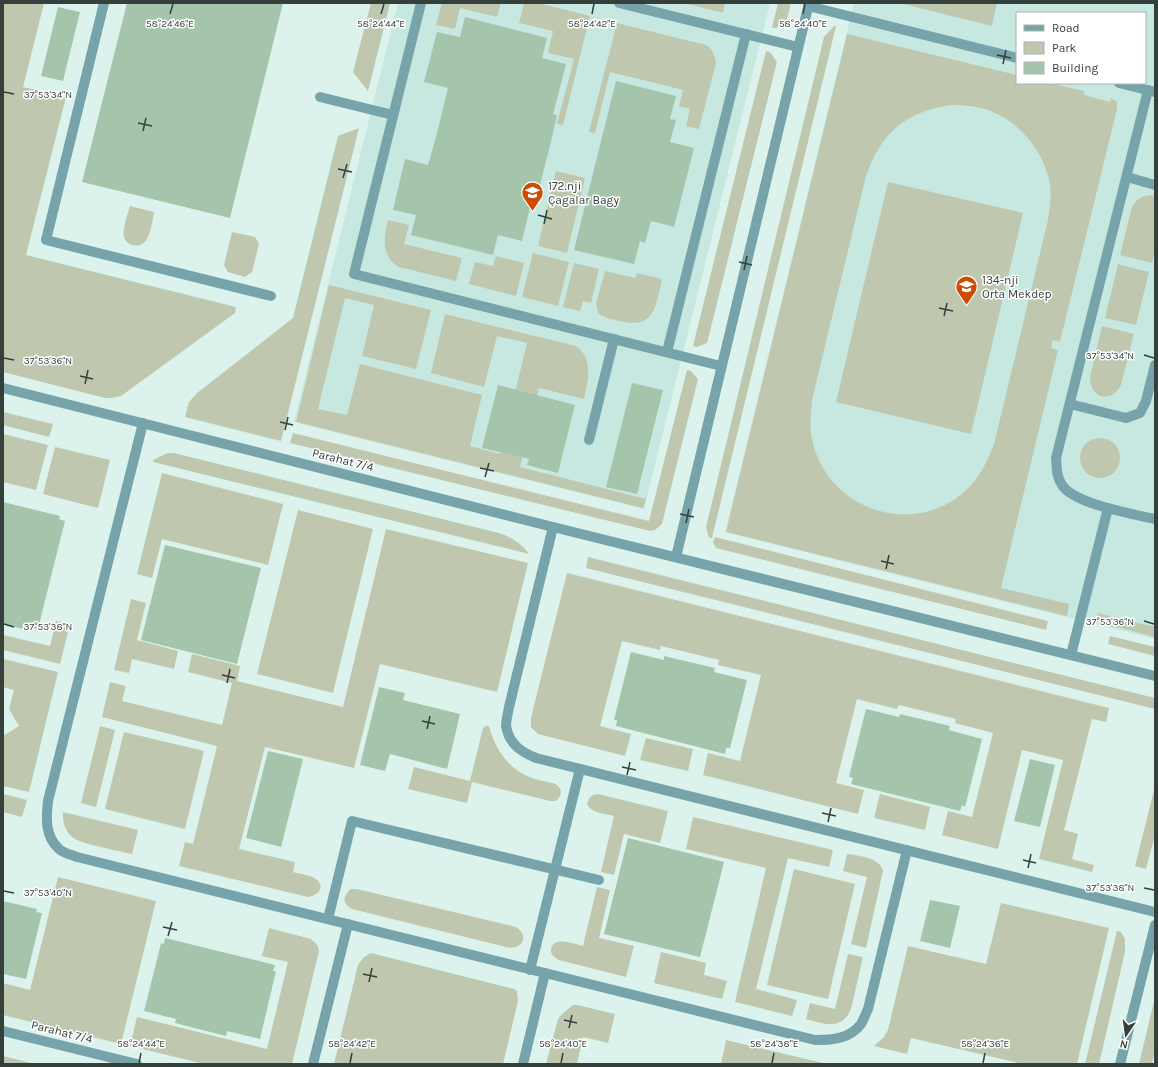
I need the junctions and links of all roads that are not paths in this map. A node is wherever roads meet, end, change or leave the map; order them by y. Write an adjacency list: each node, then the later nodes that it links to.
1 (104, 3): 14 (street)
2 (421, 3): 11 (street)
3 (619, 3): 5 (street)
4 (808, 4): 6 (street); 7 (street)
5 (746, 34): 6 (street); 16 (street)
6 (798, 47): 18 (street)
7 (1016, 58)
8 (1123, 84): 9 (street)
9 (1152, 91): 12 (street)
10 (320, 97): 11 (street)
11 (393, 115): 15 (street)
12 (1127, 177): 13 (street); 20 (street)
13 (1155, 185)
14 (271, 296)
15 (614, 339): 16 (street); 22 (street)
16 (667, 352): 18 (street)
17 (1155, 365): 20 (street)
18 (722, 366): 26 (street)
19 (3, 388): 21 (street, Parahat 7/4)
20 (1070, 404): 23 (street)
21 (143, 423): 25 (street, Parahat 7/4); 34 (street)
22 (589, 440)
23 (1108, 508): 24 (street); 27 (street)
24 (1155, 519)
25 (553, 527): 26 (street, Parahat 7/4); 29 (street)
26 (676, 557): 27 (street, Parahat 7/4)
27 (1071, 655): 28 (street, Parahat 7/4)
28 (1155, 676)
29 (580, 769): 30 (street); 31 (street)
30 (907, 850): 33 (street); 38 (street)
31 (555, 870): 32 (street); 34 (street); 37 (street)
32 (599, 880)
33 (1155, 912)
34 (328, 919): 35 (street)
35 (348, 924): 37 (street); 41 (street)
36 (1155, 925): 43 (street)
37 (530, 970): 38 (street)
38 (545, 973): 42 (street)
39 (3, 1031): 40 (street, Parahat 7/4)
40 (137, 1064)
41 (313, 1064)
42 (523, 1064)
43 (1120, 1064)

